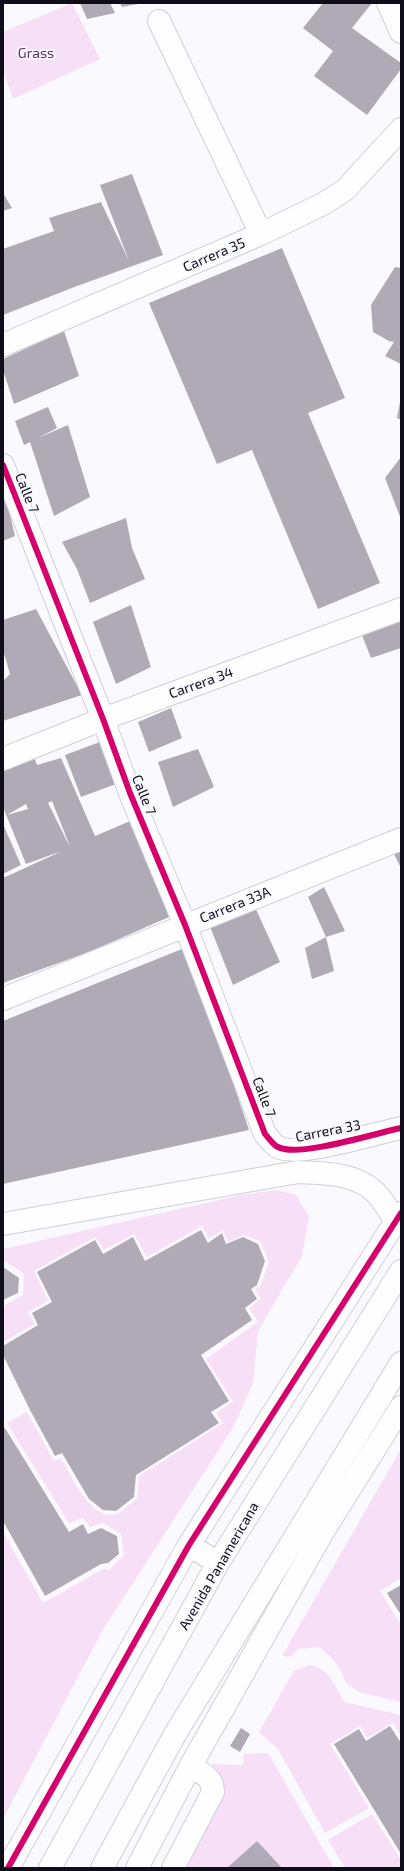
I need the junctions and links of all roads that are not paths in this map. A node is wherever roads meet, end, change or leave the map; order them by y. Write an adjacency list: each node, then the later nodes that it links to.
1 (388, 3): 3 (street)
2 (159, 21): 5 (street)
3 (401, 32)
4 (401, 129): 5 (street, Carrera 35)
5 (261, 234): 6 (street, Carrera 35)
6 (3, 345)
7 (3, 465): 9 (street, Calle 7)
8 (401, 609): 9 (street, Carrera 34)
9 (103, 719): 10 (street, Carrera 34); 12 (street, Calle 7)
10 (3, 759)
11 (401, 838): 12 (street, Carrera 33A)
12 (185, 925): 13 (street, Carrera 33A); 15 (street, Calle 7)
13 (3, 998)
14 (401, 1128): 15 (street, Carrera 33)
15 (265, 1134)
16 (399, 1217): 17 (street); 21 (street)
17 (3, 1224)
18 (401, 1271): 22 (street, Avenida Panamericana)
19 (401, 1363): 26 (street)
20 (401, 1407): 23 (street)
21 (189, 1546): 22 (street); 24 (street)
22 (218, 1563): 25 (street, Avenida Panamericana)
23 (190, 1767): 27 (street); 28 (street)
24 (8, 1868)
25 (50, 1868)
26 (102, 1868)
27 (136, 1868)
28 (173, 1868)

